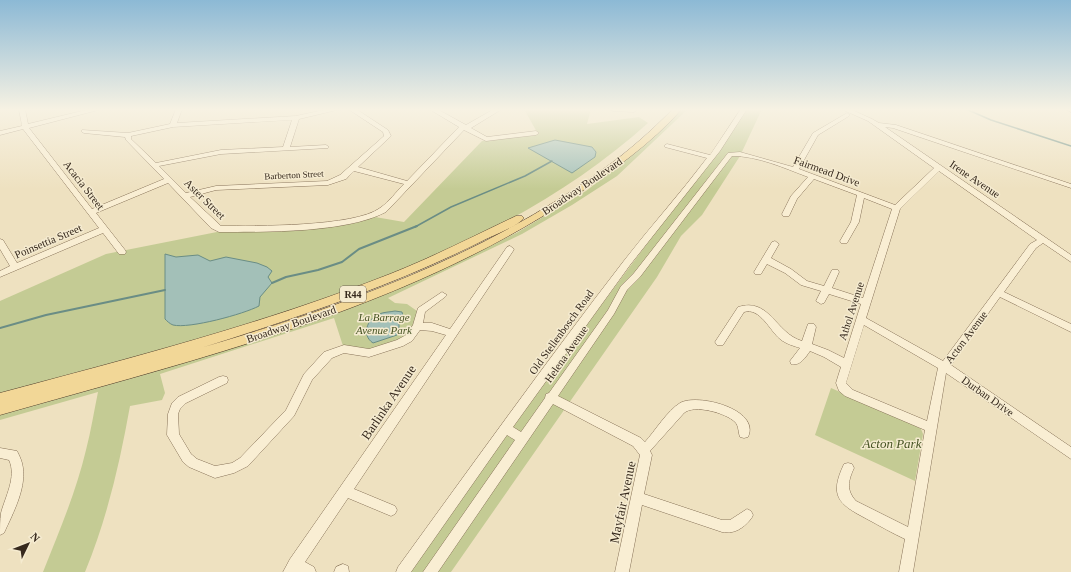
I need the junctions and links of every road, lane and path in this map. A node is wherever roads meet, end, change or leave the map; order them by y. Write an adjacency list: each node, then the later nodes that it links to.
1 (128, 135): 21 (street, Aster Street)
2 (32, 136): 34 (street, Acacia Street)
3 (290, 136): 17 (street)
4 (386, 136): 22 (street, Barberton Street)
5 (457, 136): 29 (street, Aster Street)
6 (481, 136): 7 (street)
7 (514, 136)
8 (638, 136): 70 (main road, Broadway Boulevard / R44)
9 (649, 136): 71 (main road, Broadway Boulevard / R44)
10 (725, 136): 20 (street, Old Stellenbosch Road)
11 (814, 136): 24 (street)
12 (893, 136): 23 (street, Irene Avenue)
13 (923, 136): 30 (street)
14 (702, 144): 18 (street)
15 (667, 146): 18 (street)
16 (326, 147): 17 (street)
17 (286, 149): 21 (street)
18 (696, 153): 20 (street)
19 (728, 156): 24 (street, Fairmead Drive); 28 (street, Helena Avenue)
20 (710, 157): 26 (street, Old Stellenbosch Road)
21 (154, 165): 27 (street, Aster Street)
22 (353, 168): 29 (street); 32 (street, Barberton Street)
23 (940, 168): 33 (street, Athol Avenue); 37 (street, Irene Avenue)
24 (795, 170): 25 (street, Fairmead Drive)
25 (812, 177): 31 (street, Fairmead Drive); 35 (street)
26 (694, 178): 28 (street); 41 (street, Old Stellenbosch Road)
27 (169, 180): 32 (street, Aster Street); 34 (street)
28 (708, 182): 44 (street, Helena Avenue)
29 (407, 183): 32 (street, Aster Street)
30 (1071, 186)
31 (862, 195): 33 (street, Fairmead Drive); 38 (street)
32 (184, 196)
33 (896, 208): 55 (street, Athol Avenue)
34 (92, 212): 36 (street, Acacia Street)
35 (786, 214)
36 (105, 229): 43 (street, Acacia Street); 47 (street, Poinsettia Street)
37 (1045, 240): 46 (street, Irene Avenue); 52 (street, Acton Avenue)
38 (844, 241)
39 (0, 242): 47 (street)
40 (775, 244): 45 (street)
41 (640, 246): 44 (street); 63 (street, Old Stellenbosch Road)
42 (510, 249): 60 (street, Barlinka Avenue)
43 (122, 252)
44 (655, 252): 64 (street, Helena Avenue)
45 (765, 259): 48 (street); 51 (street)
46 (1071, 259)
47 (14, 267): 50 (street, Poinsettia Street)
48 (758, 272)
49 (835, 272): 51 (street)
50 (0, 274)
51 (827, 290): 54 (street); 55 (street)
52 (999, 293): 59 (street); 67 (street, Acton Avenue)
53 (442, 295): 57 (street)
54 (820, 301)
55 (866, 302): 56 (street, Athol Avenue)
56 (861, 319): 66 (street, Athol Avenue); 67 (street, Durban Drive)
57 (418, 326): 60 (street); 68 (street)
58 (811, 327): 62 (street)
59 (1071, 328)
60 (452, 333): 80 (street, Barlinka Avenue)
61 (720, 342): 62 (street)
62 (806, 346): 65 (street); 66 (street)
63 (561, 352): 64 (street); 73 (street, Old Stellenbosch Road)
64 (576, 360): 69 (street, Helena Avenue)
65 (795, 361)
66 (846, 365): 72 (street, Athol Avenue)
67 (944, 366): 72 (street, Acton Avenue); 78 (street, Durban Drive)
68 (223, 380)
69 (550, 398): 75 (street, Helena Avenue); 76 (street, Mayfair Avenue)
70 (0, 400)
71 (0, 409)
72 (930, 427): 85 (street, Acton Avenue)
73 (505, 429): 75 (street); 88 (street, Old Stellenbosch Road)
74 (744, 433): 76 (street)
75 (523, 438): 89 (street, Helena Avenue)
76 (644, 449): 81 (street, Mayfair Avenue)
77 (0, 453): 84 (street)
78 (1071, 454)
79 (848, 468): 85 (street)
80 (345, 491): 82 (street); 86 (street, Barlinka Avenue)
81 (637, 496): 83 (street); 90 (street, Mayfair Avenue)
82 (391, 510)
83 (747, 515)
84 (0, 529)
85 (912, 536): 91 (street, Acton Avenue)
86 (292, 568): 87 (street)
87 (309, 572)
88 (403, 572)
89 (430, 572)
90 (622, 572)
91 (906, 572)

